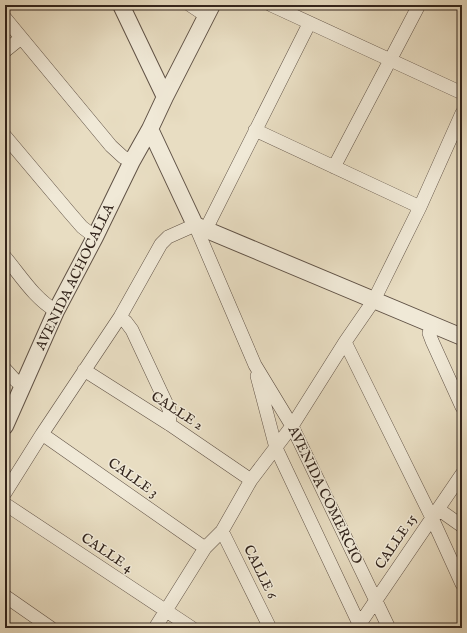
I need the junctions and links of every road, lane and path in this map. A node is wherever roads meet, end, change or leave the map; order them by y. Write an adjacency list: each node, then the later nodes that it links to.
1 (121, 5): 12 (street)
2 (190, 5): 5 (street)
3 (271, 5): 7 (street)
4 (420, 5): 10 (street)
5 (210, 10): 12 (street, AVENIDA ACHOCALLA)
6 (5, 18): 8 (street)
7 (309, 24): 10 (street); 15 (street)
8 (21, 38): 9 (street); 17 (street)
9 (5, 51)
10 (390, 60): 11 (street); 18 (street)
11 (462, 93)
12 (165, 97): 14 (street, AVENIDA ACHOCALLA)
13 (462, 113): 19 (street)
14 (150, 129): 17 (street, AVENIDA ACHOCALLA); 20 (street, AVENIDA COMERCIO)
15 (255, 130): 18 (street); 20 (street)
16 (5, 136): 21 (street)
17 (132, 161): 21 (street, AVENIDA ACHOCALLA)
18 (334, 167): 19 (street)
19 (420, 207): 23 (street)
20 (200, 227): 23 (street); 25 (street); 29 (street, AVENIDA COMERCIO)
21 (96, 237): 24 (street, AVENIDA ACHOCALLA)
22 (5, 257): 24 (street)
23 (374, 300): 26 (street); 28 (street)
24 (56, 311): 32 (street, AVENIDA ACHOCALLA)
25 (120, 317): 31 (street); 34 (street)
26 (432, 324): 27 (street); 33 (street)
27 (462, 337)
28 (345, 342): 36 (street); 43 (street)
29 (254, 365): 36 (street, AVENIDA COMERCIO); 38 (street, AVENIDA COMERCIO)
30 (5, 369): 32 (street)
31 (84, 370): 34 (street, CALLE 2); 37 (street)
32 (23, 386): 35 (street, AVENIDA ACHOCALLA)
33 (462, 407)
34 (169, 424): 40 (street, CALLE 2)
35 (5, 426)
36 (292, 426): 38 (street); 49 (street, AVENIDA COMERCIO)
37 (42, 434): 41 (street); 46 (street, CALLE 3)
38 (276, 448): 40 (street); 51 (street, AVENIDA COMERCIO)
39 (462, 474): 43 (street, CALLE 15)
40 (251, 480): 45 (street)
41 (5, 493)
42 (5, 504): 50 (street, CALLE 4)
43 (435, 514): 44 (street); 47 (street); 49 (street, CALLE 15)
44 (462, 526)
45 (222, 530): 46 (street); 55 (street, CALLE 6)
46 (205, 548): 50 (street)
47 (462, 584)
48 (5, 596): 52 (street)
49 (377, 600): 51 (street, CALLE 15); 56 (street, AVENIDA COMERCIO)
50 (166, 612): 53 (street); 54 (street, CALLE 4)
51 (359, 627)
52 (51, 628)
53 (155, 628)
54 (192, 628)
55 (270, 628)
56 (390, 628)

